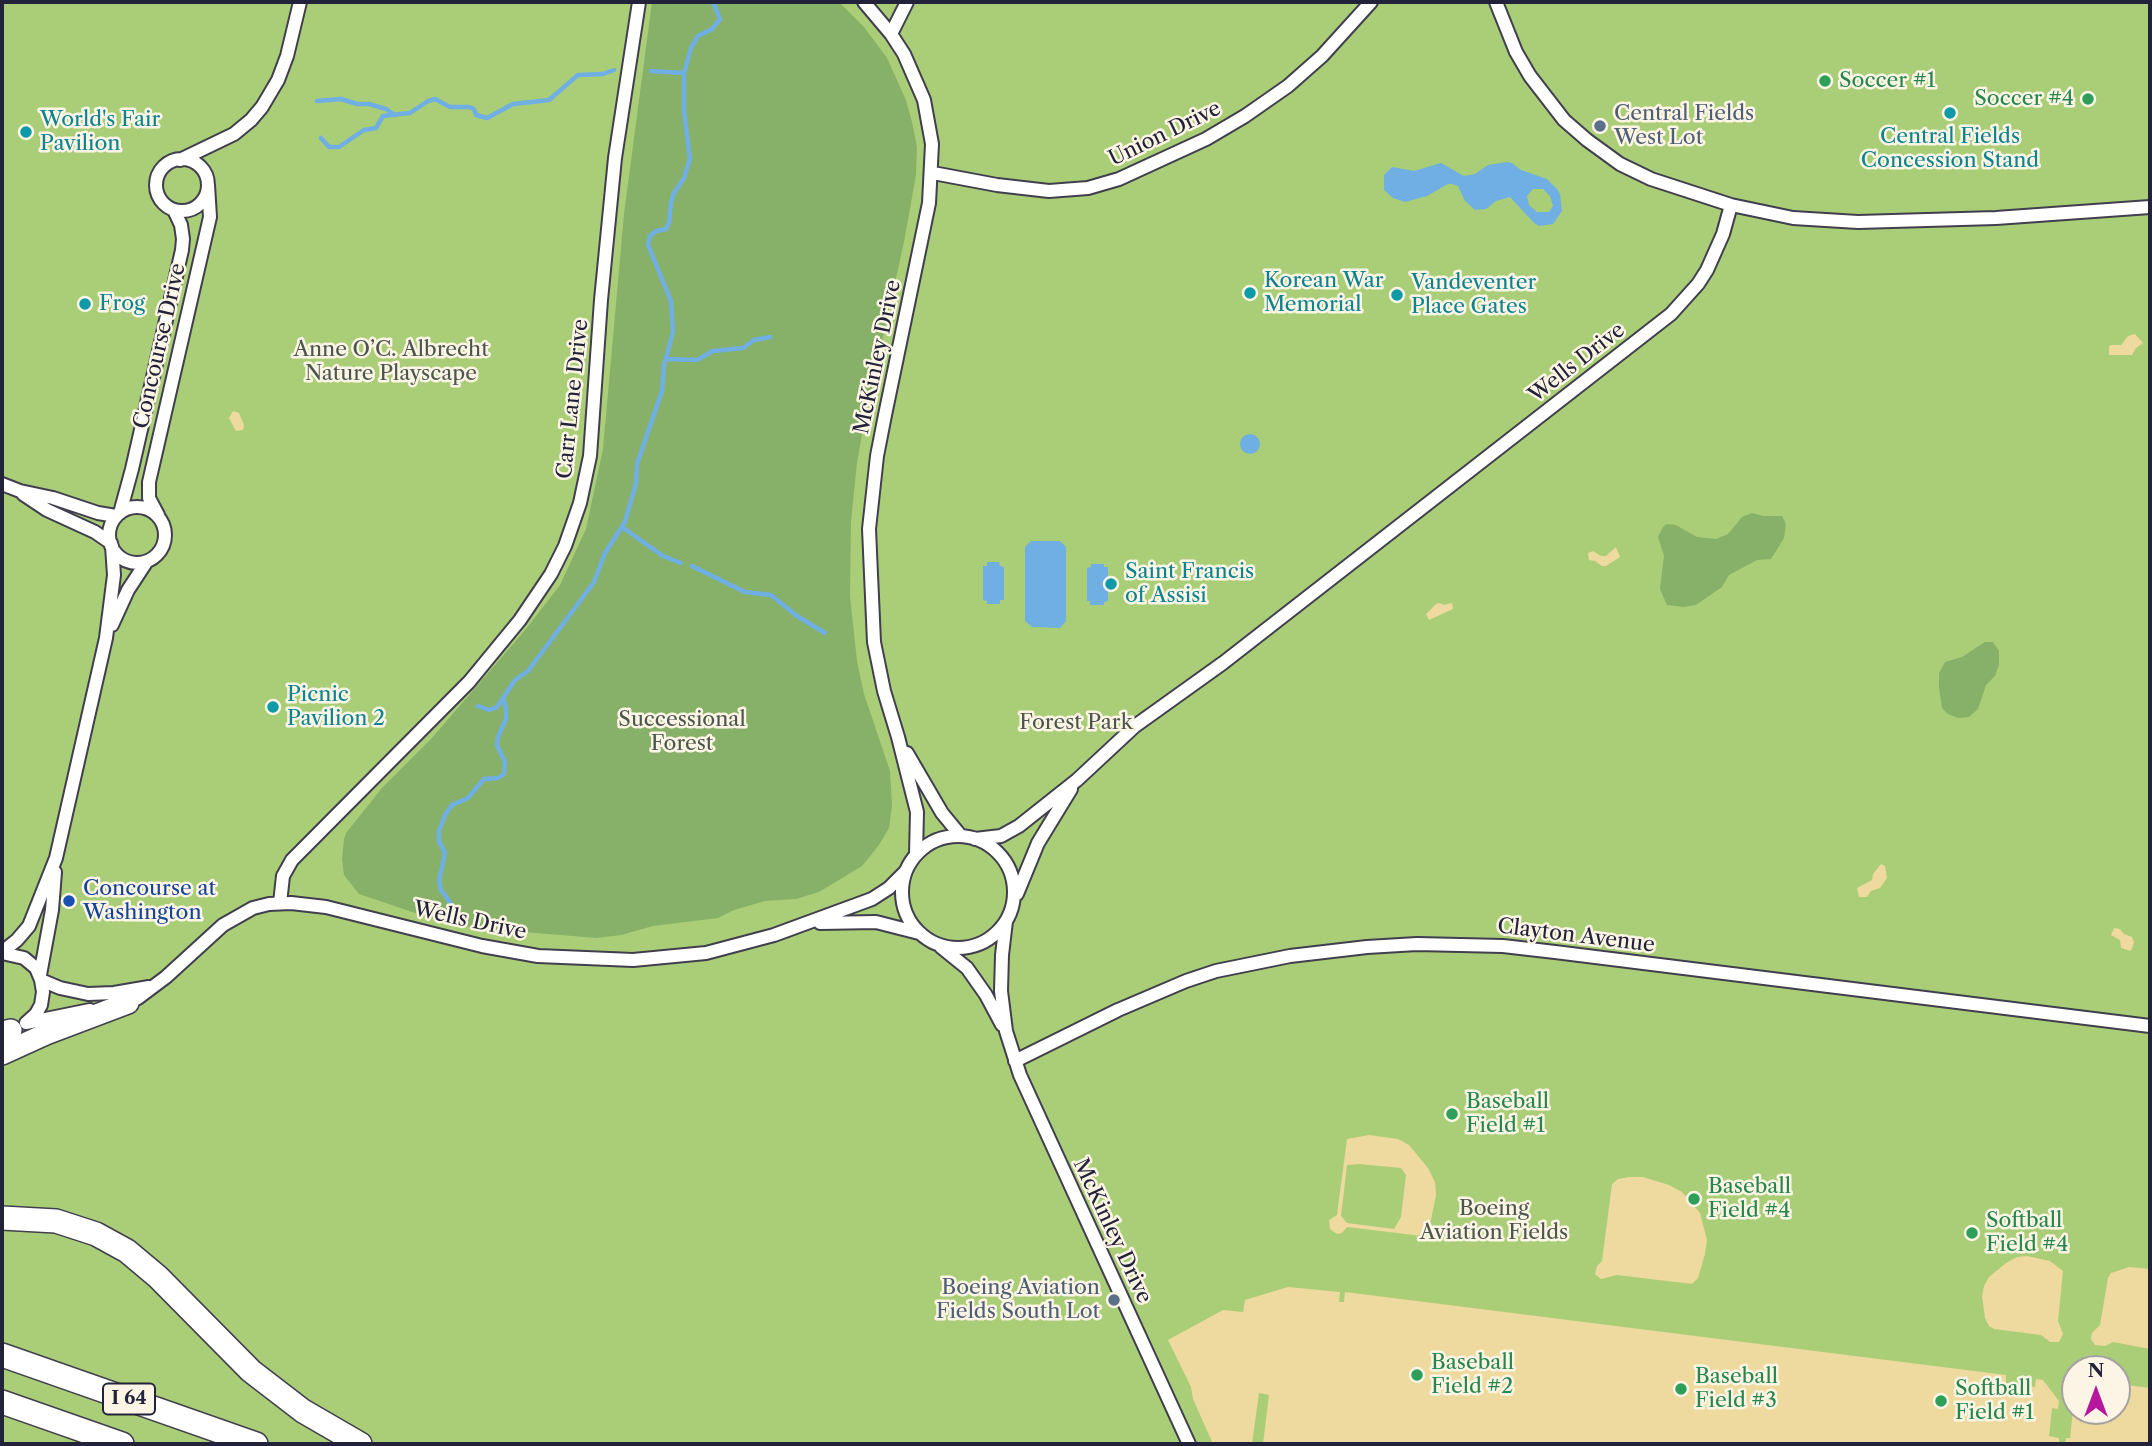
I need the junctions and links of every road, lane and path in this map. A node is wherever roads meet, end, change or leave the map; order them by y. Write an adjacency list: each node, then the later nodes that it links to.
1 (300, 2): 8 (street)
2 (639, 2): 27 (street, Carr Lane Drive)
3 (864, 2): 7 (street, McKinley Drive)
4 (907, 2): 7 (street)
5 (1371, 2): 9 (street, Union Drive)
6 (1496, 2): 11 (street)
7 (891, 34): 9 (street, McKinley Drive)
8 (180, 160): 10 (street); 13 (street)
9 (933, 173): 21 (street, McKinley Drive)
10 (208, 185): 13 (street); 17 (street, Concourse Drive)
11 (1731, 205): 12 (street); 22 (street, Wells Drive)
12 (2150, 207)
13 (174, 210): 16 (street, Concourse Drive)
14 (2, 484): 15 (street)
15 (20, 491): 16 (street); 18 (street)
16 (118, 514): 17 (street); 18 (street)
17 (158, 515): 19 (street)
18 (111, 545): 19 (street); 20 (street)
19 (147, 561): 20 (street)
20 (106, 638): 25 (street)
21 (898, 737): 23 (street, McKinley Drive); 24 (street, McKinley Drive)
22 (1077, 780): 23 (street, Wells Drive); 28 (street, Wells Drive)
23 (968, 837): 24 (street); 28 (street)
24 (916, 854): 26 (street)
25 (56, 858): 33 (street); 34 (street)
26 (905, 872): 30 (street, Wells Drive); 31 (street)
27 (280, 902): 30 (street, Wells Drive); 35 (street, Wells Drive)
28 (1012, 907): 29 (street)
29 (1006, 921): 32 (street); 39 (street, McKinley Drive)
30 (805, 924): 31 (street, Wells Drive)
31 (919, 933): 32 (street)
32 (938, 945): 39 (street, McKinley Drive)
33 (2, 952): 34 (street, Wells Drive)
34 (40, 977): 35 (street, Wells Drive); 38 (street)
35 (153, 986): 36 (street, Wells Drive)
36 (128, 1003): 38 (street, Wells Drive); 40 (main road)
37 (2150, 1026): 41 (street, Clayton Avenue)
38 (10, 1029)
39 (1006, 1031): 41 (street, McKinley Drive)
40 (2, 1054)
41 (1015, 1061): 50 (street, McKinley Drive)
42 (2, 1217): 43 (highway)
43 (79, 1228): 44 (highway); 49 (highway)
44 (2, 1234)
45 (2, 1355): 48 (highway, I 64)
46 (2, 1402): 47 (highway, I 64)
47 (122, 1444)
48 (256, 1444)
49 (360, 1444)
50 (1189, 1444)

